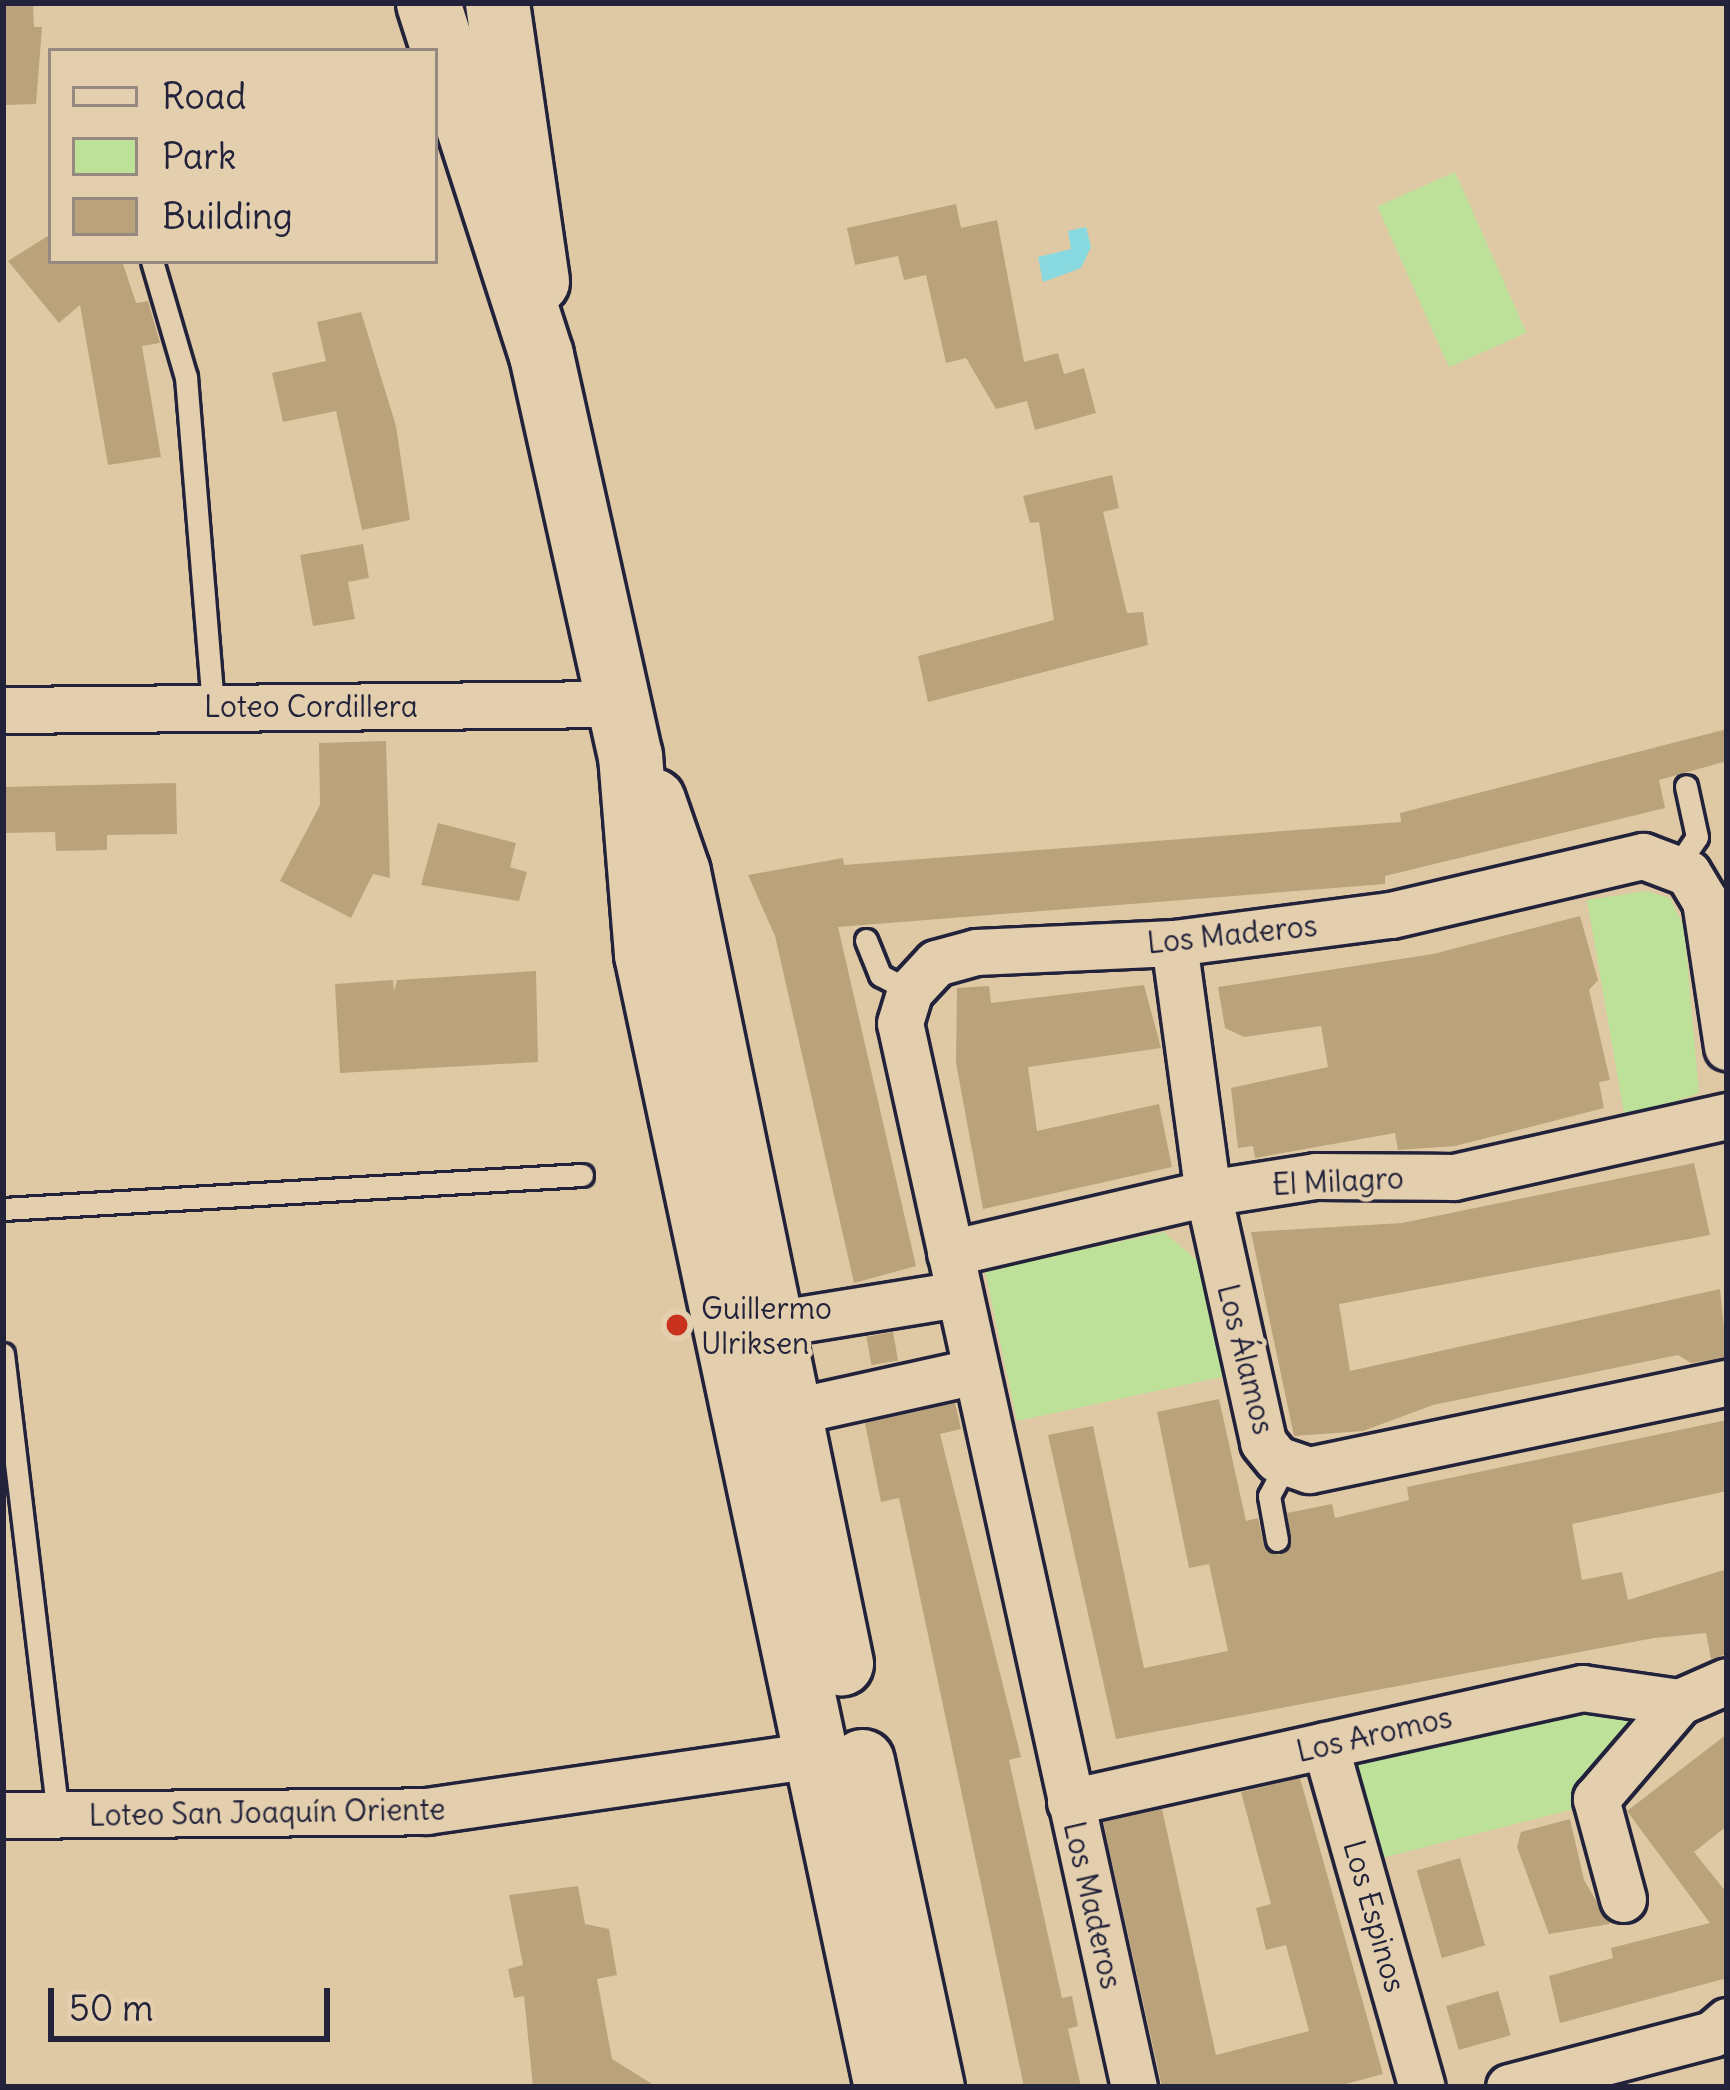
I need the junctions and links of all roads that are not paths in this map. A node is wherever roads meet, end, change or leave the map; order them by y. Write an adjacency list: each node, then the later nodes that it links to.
1 (431, 14): 2 (main road); 4 (main road)
2 (501, 24): 4 (main road)
3 (153, 264): 5 (lane)
4 (541, 355): 7 (main road)
5 (213, 706): 6 (street, Loteo Cordillera); 7 (street, Loteo Cordillera)
6 (3, 710)
7 (625, 729): 20 (main road); 30 (main road)
8 (1685, 786): 9 (lane)
9 (1676, 868): 11 (street, Los Maderos); 12 (street)
10 (866, 940): 13 (lane)
11 (1174, 944): 13 (street, Los Maderos); 17 (street, Los Álamos)
12 (1723, 973): 14 (street)
13 (910, 991): 19 (street, Los Maderos)
14 (1726, 1028)
15 (1727, 1116): 17 (street, El Milagro)
16 (582, 1175): 18 (lane)
17 (1208, 1193): 19 (street, El Milagro); 25 (street, Los Álamos)
18 (3, 1209)
19 (954, 1274): 20 (street); 22 (street, Los Maderos)
20 (773, 1324): 24 (main road)
21 (3, 1354): 33 (lane)
22 (976, 1371): 24 (street); 31 (street, Los Maderos)
23 (1727, 1383): 25 (street, Los Álamos)
24 (791, 1412): 37 (main road)
25 (1287, 1462): 26 (lane)
26 (1277, 1540)
27 (1727, 1681): 28 (street)
28 (1679, 1702): 29 (street, Los Aromos); 34 (street)
29 (1325, 1745): 31 (street, Los Aromos); 39 (street, Los Espinos)
30 (816, 1755): 33 (street, Loteo San Joaquín Oriente); 36 (main road)
31 (1070, 1802): 38 (street, Los Maderos)
32 (3, 1815): 33 (street, Loteo San Joaquín Oriente)
33 (58, 1816)
34 (1623, 1900)
35 (1727, 2021): 40 (street)
36 (886, 2087)
37 (932, 2087)
38 (1134, 2087)
39 (1422, 2087)
40 (1509, 2087)

